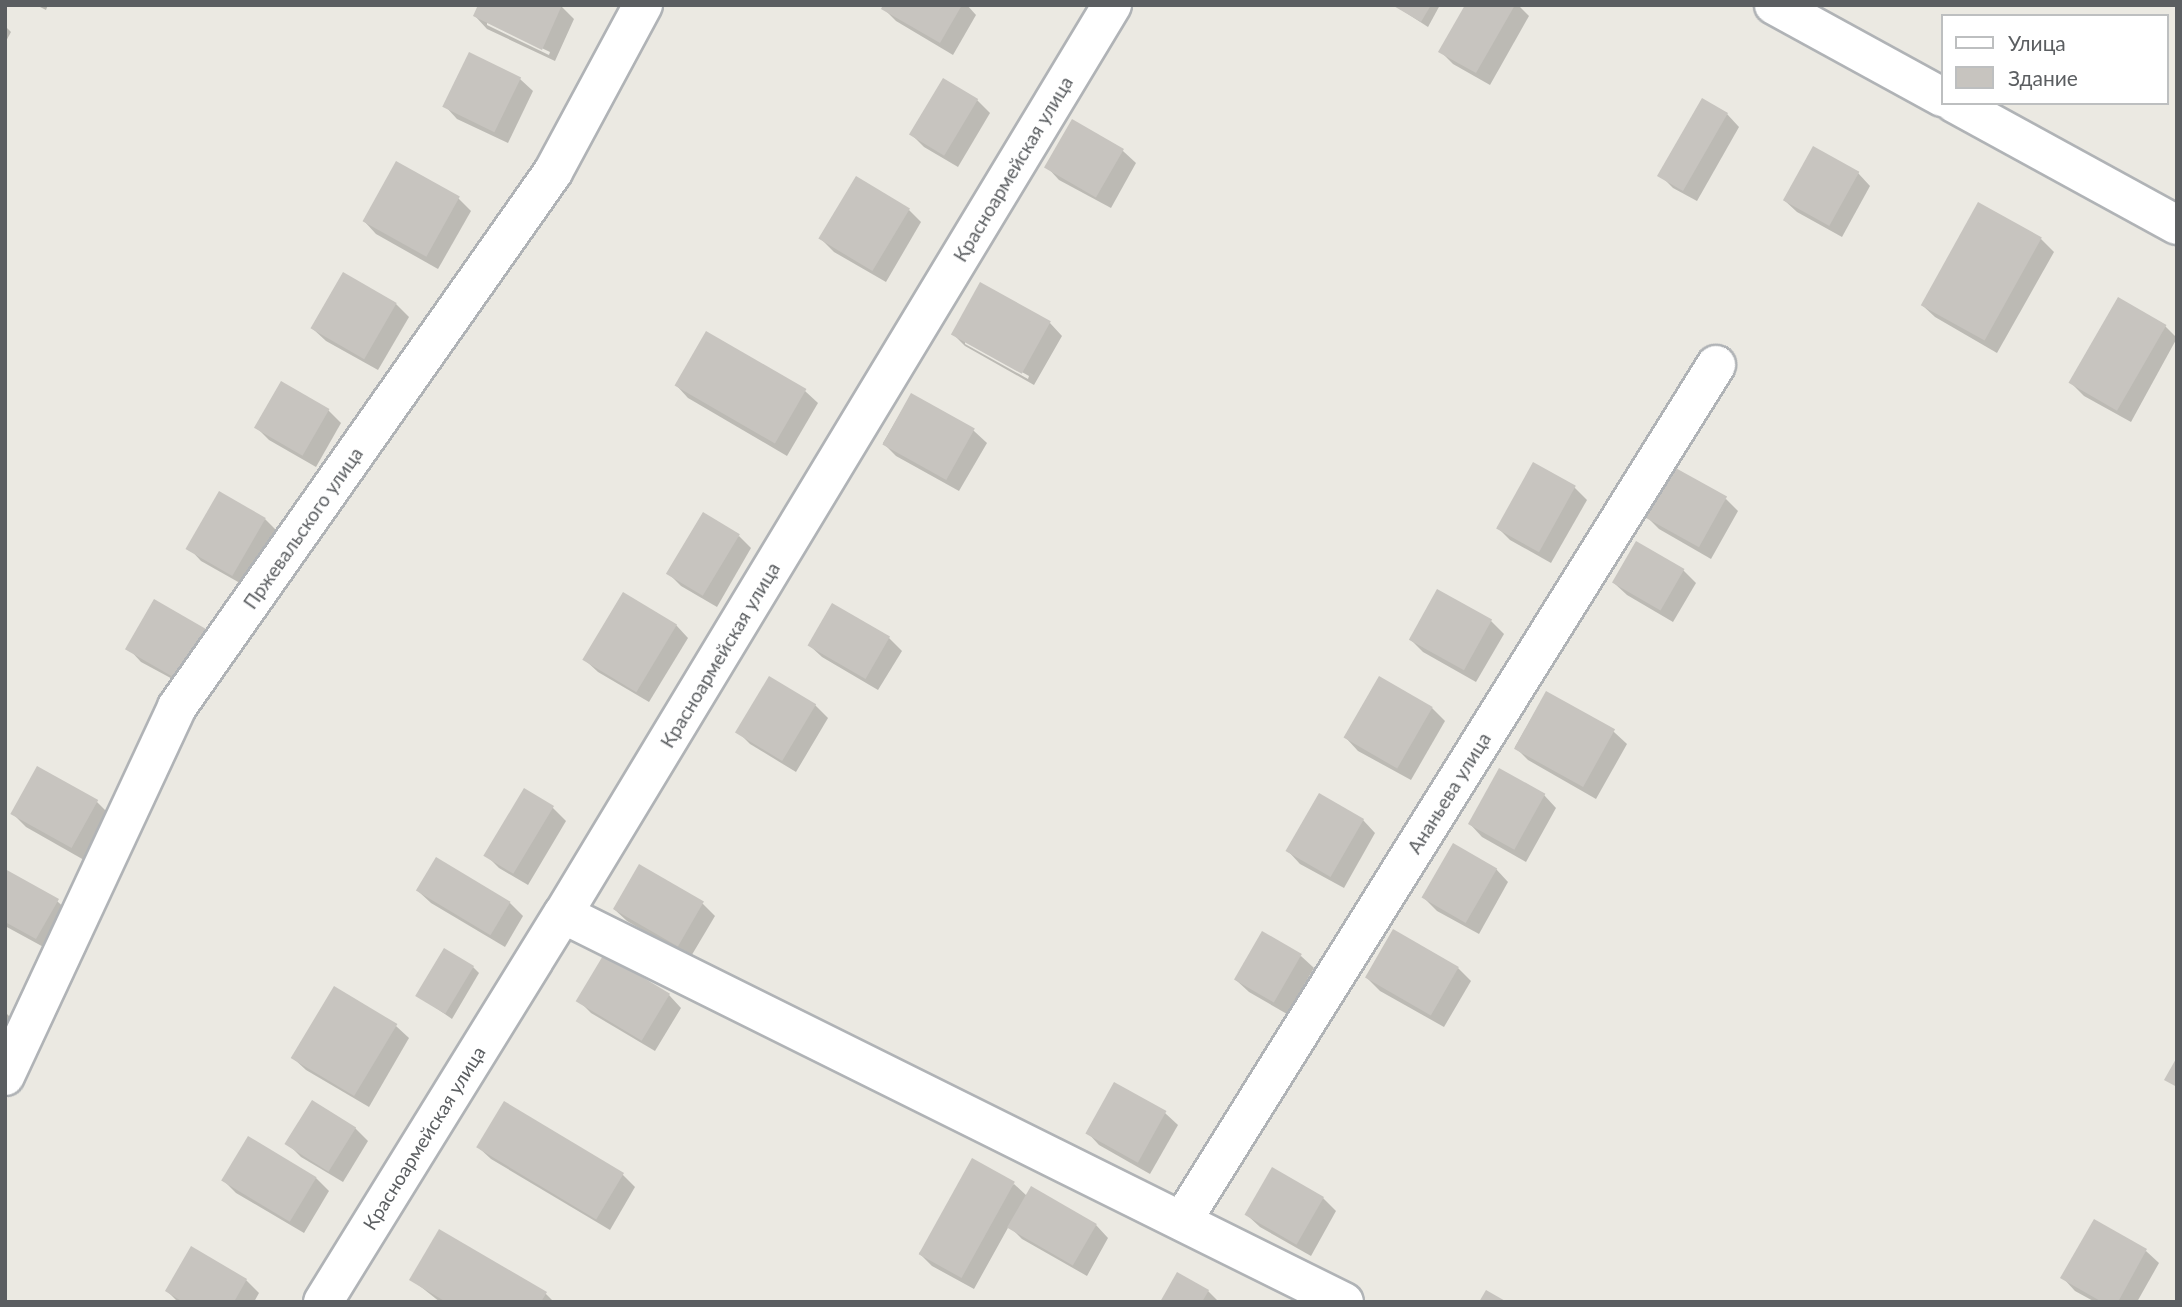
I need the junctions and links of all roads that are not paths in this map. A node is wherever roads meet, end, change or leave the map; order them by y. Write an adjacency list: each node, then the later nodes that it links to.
1 (643, 5): 9 (street, Пржевальского улица)
2 (1112, 5): 8 (street, Красноармейская улица)
3 (1774, 5): 4 (street)
4 (1940, 96)
5 (1958, 105): 6 (street)
6 (2177, 225)
7 (1716, 365): 10 (street, Ананьева улица)
8 (563, 914): 10 (street); 11 (street, Красноармейская улица)
9 (5, 1076)
10 (1182, 1221): 12 (street)
11 (323, 1302)
12 (1344, 1302)

